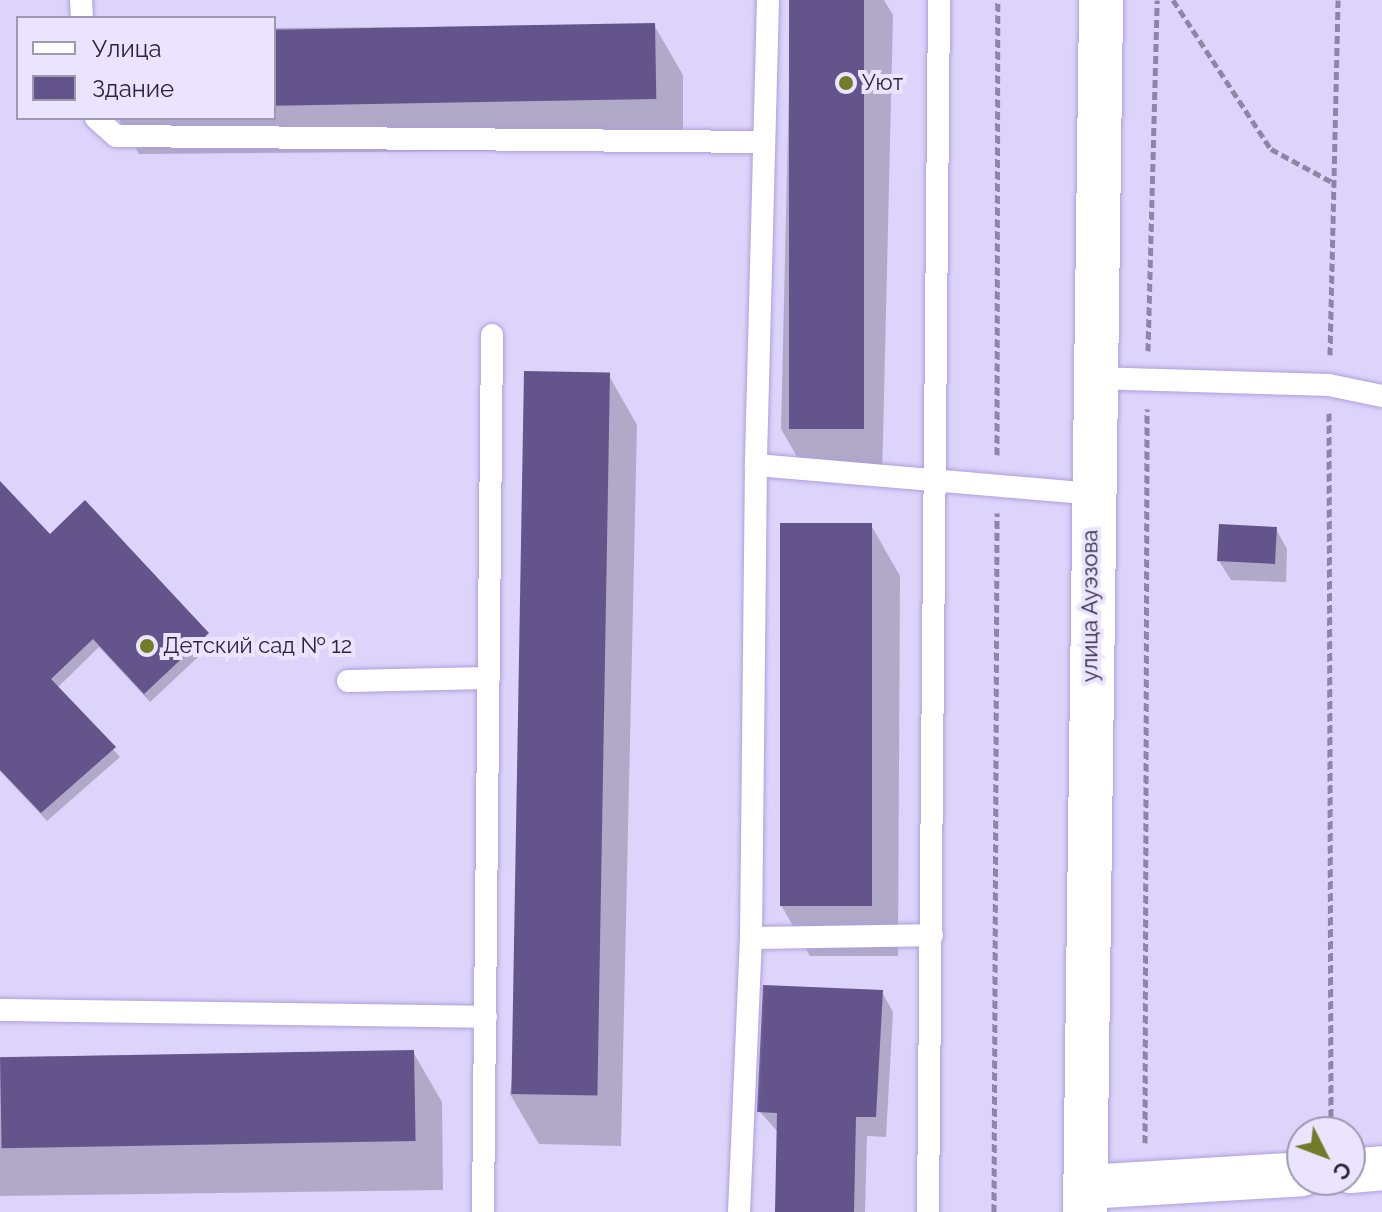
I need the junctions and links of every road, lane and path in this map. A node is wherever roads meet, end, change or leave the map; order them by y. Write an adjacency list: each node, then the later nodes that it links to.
1 (768, 0): 9 (lane)
2 (939, 0): 17 (lane)
3 (998, 0): 18 (path)
4 (1101, 0): 12 (street, улица Ауэзова)
5 (1157, 0): 13 (path)
6 (1173, 0): 10 (path)
7 (1338, 0): 10 (path)
8 (98, 120): 9 (lane)
9 (761, 142): 16 (lane)
10 (1334, 183): 14 (path)
11 (492, 335): 20 (lane)
12 (1093, 378): 13 (lane); 19 (street, улица Ауэзова)
13 (1147, 379): 14 (lane); 28 (path)
14 (1329, 385): 15 (lane); 26 (path)
15 (1382, 396)
16 (756, 465): 17 (lane); 23 (lane)
17 (939, 477): 18 (lane); 22 (lane)
18 (997, 484): 19 (lane); 33 (path)
19 (1091, 494): 29 (street, улица Ауэзова)
20 (489, 678): 21 (lane); 25 (lane)
21 (348, 681)
22 (932, 935): 23 (lane); 32 (lane)
23 (751, 938): 31 (lane)
24 (0, 1010): 25 (lane)
25 (486, 1017): 30 (lane)
26 (1331, 1116)
27 (1286, 1175): 28 (street)
28 (1145, 1183): 29 (street)
29 (1086, 1199)
30 (483, 1212)
31 (739, 1212)
32 (928, 1212)
33 (994, 1212)

